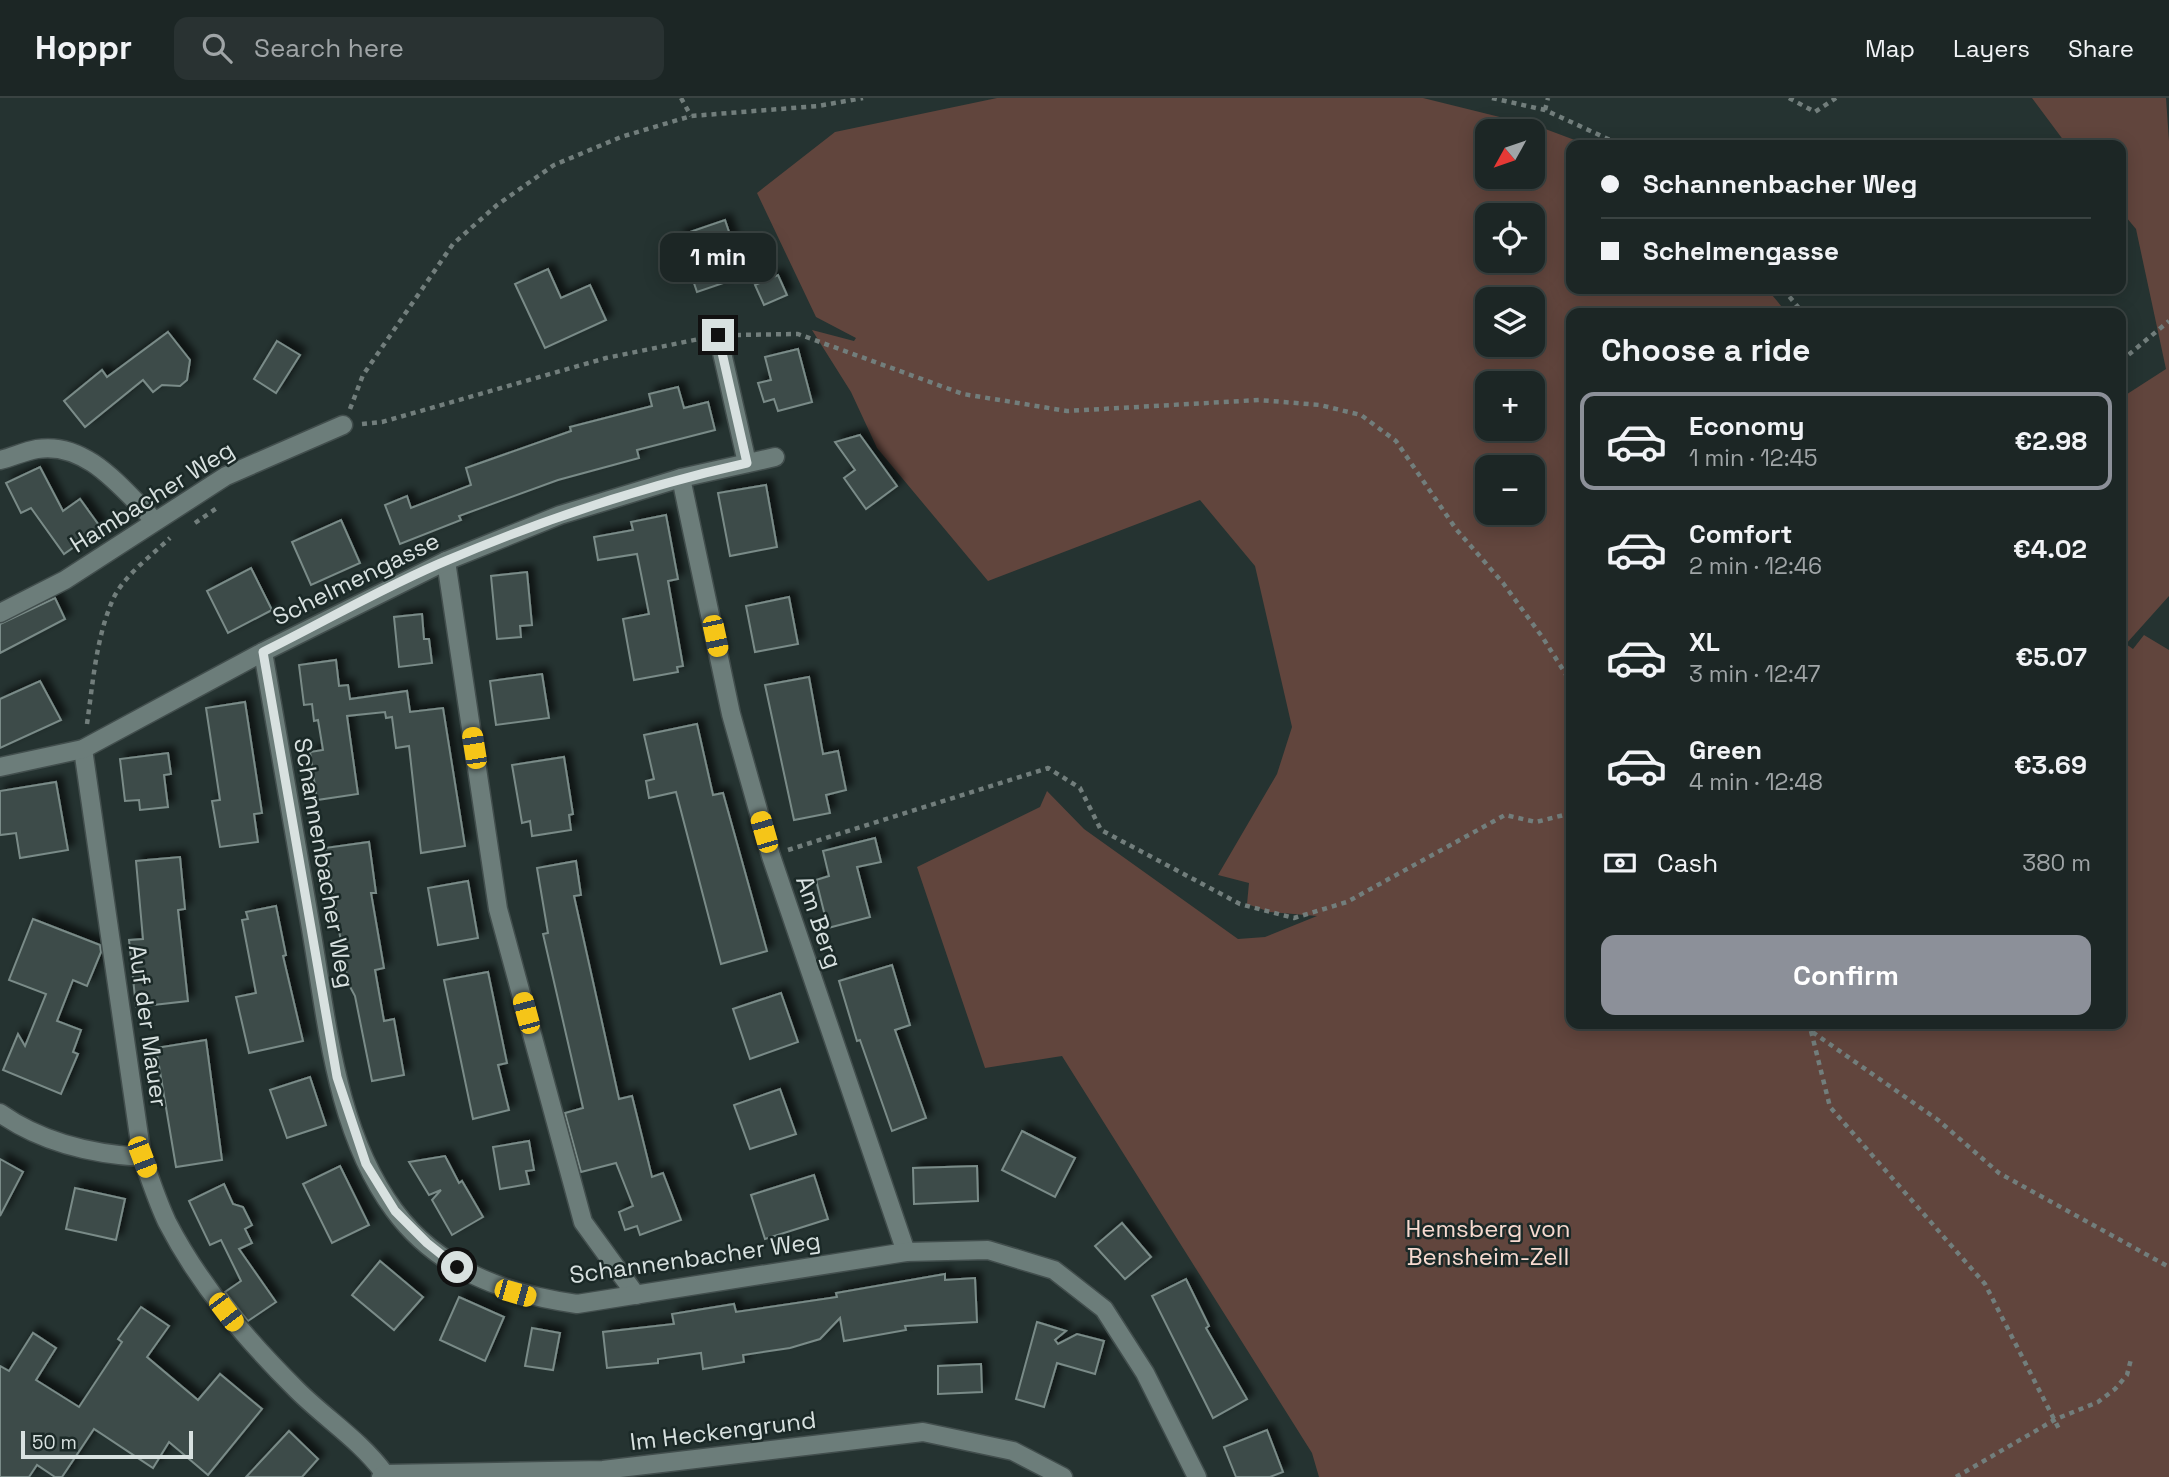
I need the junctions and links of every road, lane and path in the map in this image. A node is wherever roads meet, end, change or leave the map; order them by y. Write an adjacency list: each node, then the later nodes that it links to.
1 (681, 98): 8 (path)
2 (863, 98): 8 (path)
3 (1492, 98): 7 (path)
4 (1548, 98): 7 (path)
5 (1789, 98): 6 (path)
6 (1836, 98)
7 (1545, 110): 9 (path)
8 (691, 116): 15 (path)
9 (1610, 140)
10 (1787, 294): 11 (path)
11 (1799, 308)
12 (2169, 321): 14 (path)
13 (718, 335): 15 (path); 18 (street); 27 (path)
14 (2126, 357)
15 (343, 425): 21 (street, Hambacher Weg)
16 (775, 457): 18 (street, Schelmengasse)
17 (0, 460): 21 (street)
18 (747, 463): 19 (street, Schelmengasse)
19 (681, 478): 24 (street, Schelmengasse); 31 (street, Am Berg)
20 (219, 507): 22 (path)
21 (154, 520): 25 (street, Hambacher Weg)
22 (184, 529)
23 (172, 537): 28 (path)
24 (446, 561): 26 (street, Schelmengasse); 37 (street)
25 (0, 614)
26 (263, 652): 28 (street, Schelmengasse); 37 (street, Schannenbacher Weg)
27 (1566, 674)
28 (83, 750): 29 (street, Schelmengasse); 34 (street, Auf der Mauer)
29 (0, 767)
30 (1566, 814): 31 (path)
31 (771, 856): 35 (street, Am Berg)
32 (1811, 1031): 36 (path); 39 (path)
33 (0, 1113): 34 (street)
34 (142, 1157): 41 (street, Auf der Mauer)
35 (906, 1252): 37 (street, Schannenbacher Weg); 43 (street, Schannenbacher Weg)
36 (2169, 1267)
37 (636, 1295)
38 (2131, 1359): 39 (path)
39 (2056, 1419): 40 (path); 44 (path)
40 (2059, 1429)
41 (383, 1476): 42 (street, Im Heckengrund)
42 (1063, 1477)
43 (1197, 1477)
44 (1956, 1477)

